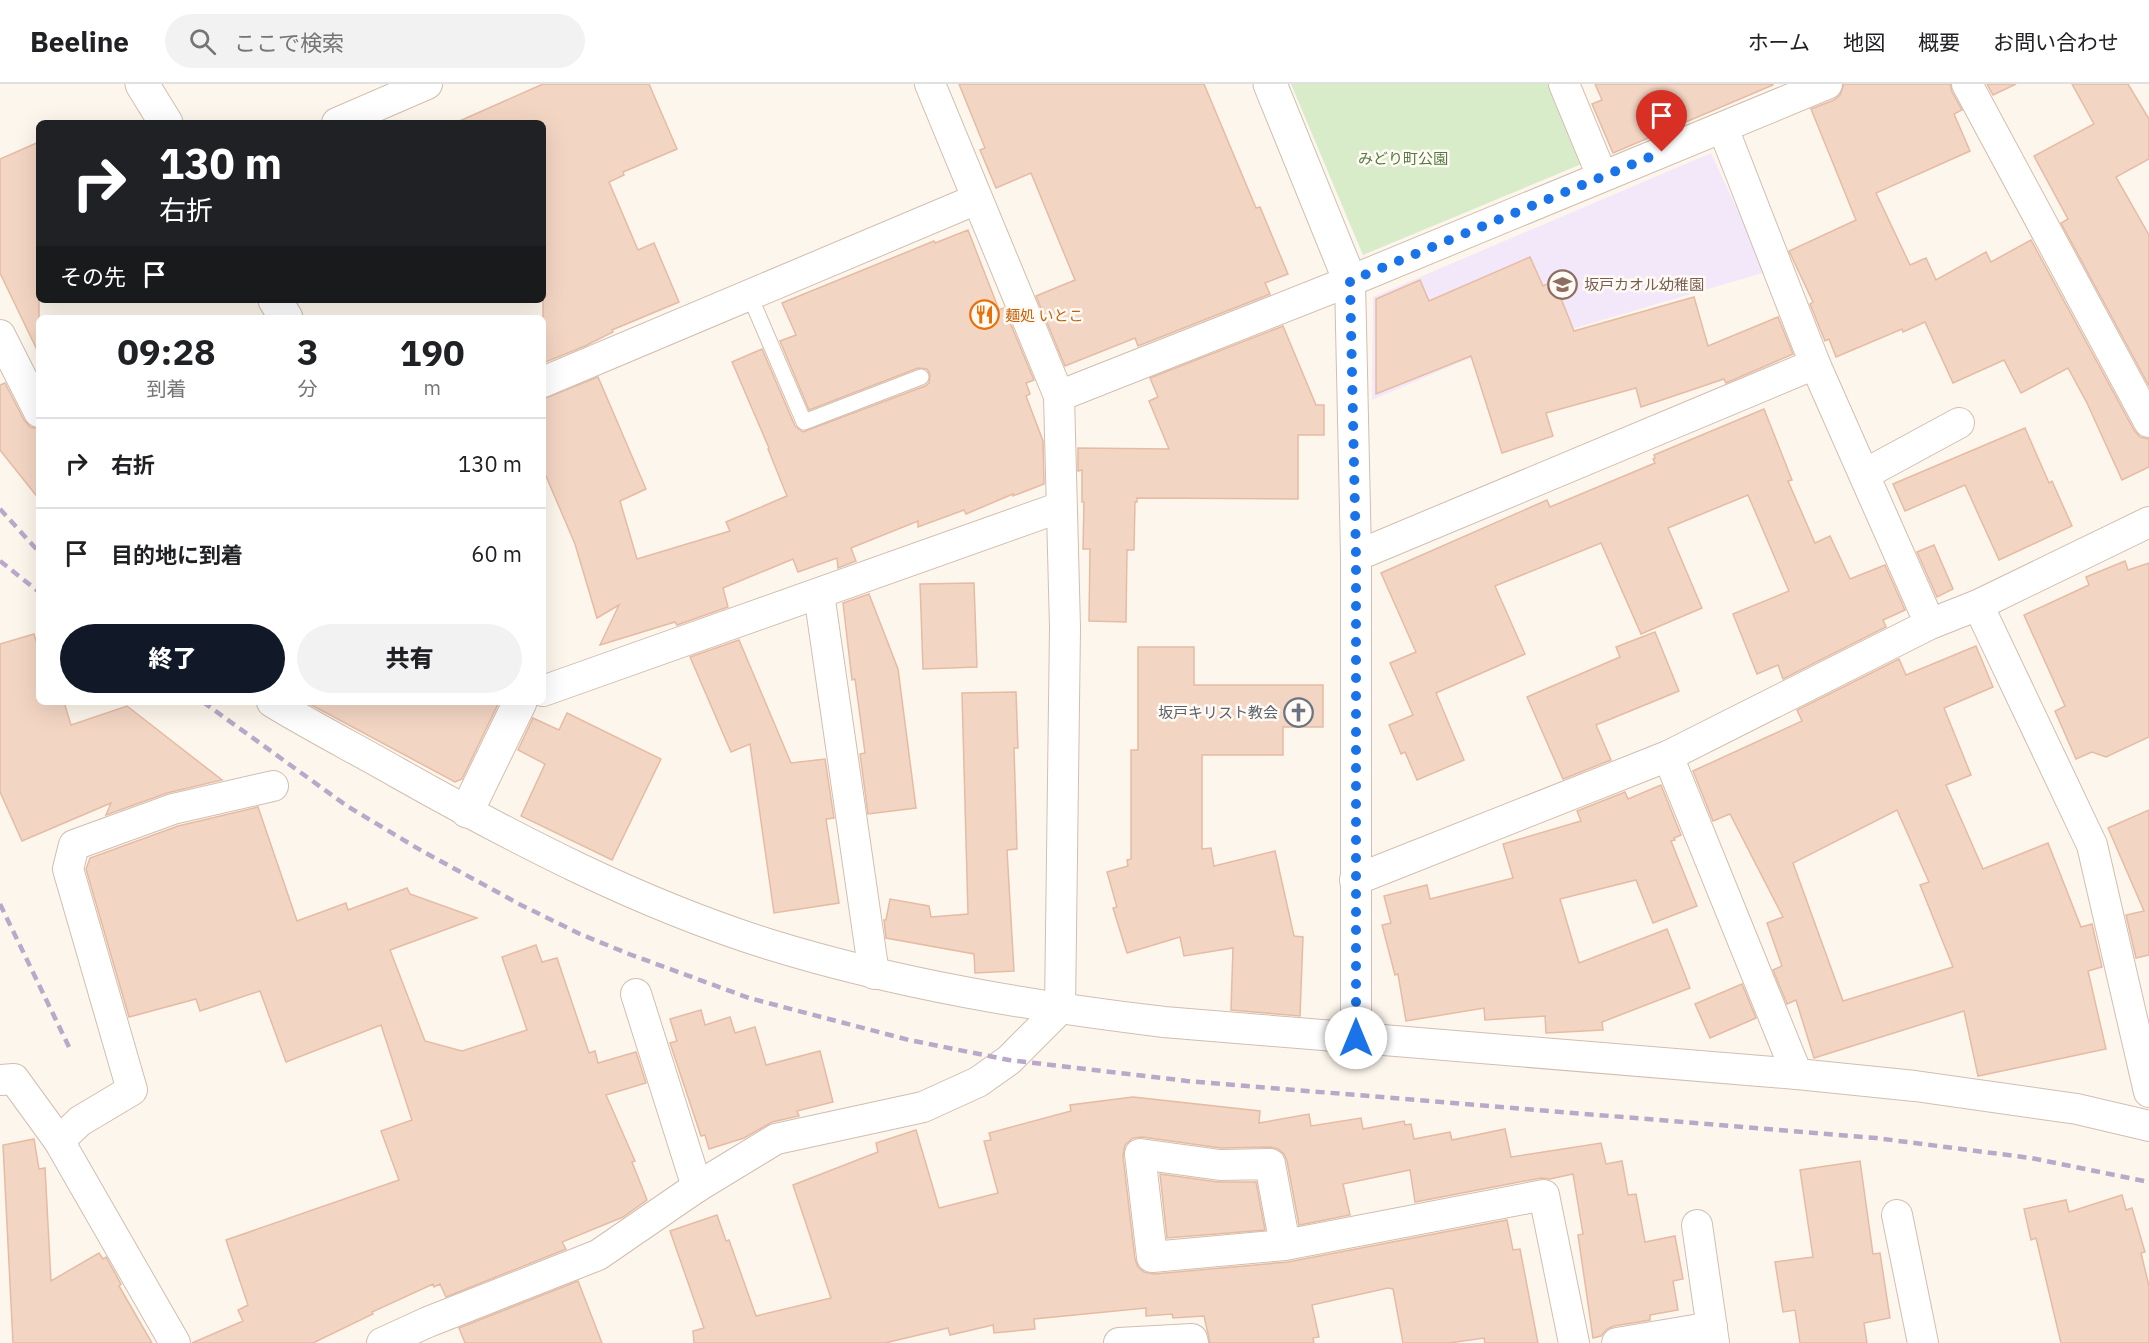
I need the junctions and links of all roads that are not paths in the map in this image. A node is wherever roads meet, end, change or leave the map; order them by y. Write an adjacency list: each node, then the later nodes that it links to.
1 (142, 84): 8 (street)
2 (427, 84): 9 (street)
3 (930, 84): 12 (street)
4 (1270, 84): 13 (street)
5 (1564, 84): 11 (street)
6 (1827, 84): 10 (street)
7 (1967, 84): 21 (street)
8 (164, 120)
9 (344, 120)
10 (1723, 128): 11 (street); 16 (street)
11 (1602, 176): 13 (street)
12 (977, 199): 14 (street); 19 (street)
13 (1350, 281): 19 (street); 26 (street)
14 (749, 294): 17 (lane); 18 (street)
15 (0, 335): 20 (street)
16 (1815, 364): 23 (street); 26 (street)
17 (921, 376)
18 (546, 381)
19 (1059, 396): 24 (street)
20 (36, 406)
21 (2149, 422)
22 (1959, 423): 23 (street)
23 (1865, 474): 29 (street)
24 (1061, 507): 27 (street); 39 (street)
25 (2149, 522): 28 (street)
26 (1356, 556): 36 (street)
27 (819, 594): 30 (street); 37 (street)
28 (1978, 605): 29 (street); 43 (street)
29 (1930, 624): 33 (street)
30 (546, 690)
31 (277, 705): 35 (street)
32 (519, 705): 35 (street)
33 (1668, 756): 36 (street); 41 (street)
34 (273, 786): 45 (street)
35 (467, 811): 37 (street)
36 (1355, 880): 40 (street)
37 (873, 974): 39 (street)
38 (636, 994): 46 (street)
39 (1060, 1009): 40 (street); 46 (street)
40 (1356, 1038): 41 (street)
41 (1797, 1074): 44 (street)
42 (0, 1080): 45 (street)
43 (2149, 1092)
44 (2149, 1126)
45 (59, 1141): 51 (street)
46 (697, 1187): 52 (street)
47 (1897, 1215): 57 (street)
48 (1697, 1225): 50 (street)
49 (1285, 1245): 49 (street); 55 (street)
50 (1713, 1335): 56 (street)
51 (175, 1343)
52 (382, 1343)
53 (1119, 1343): 54 (street)
54 (1193, 1343)
55 (1575, 1343)
56 (1617, 1343)
57 (1923, 1343)

